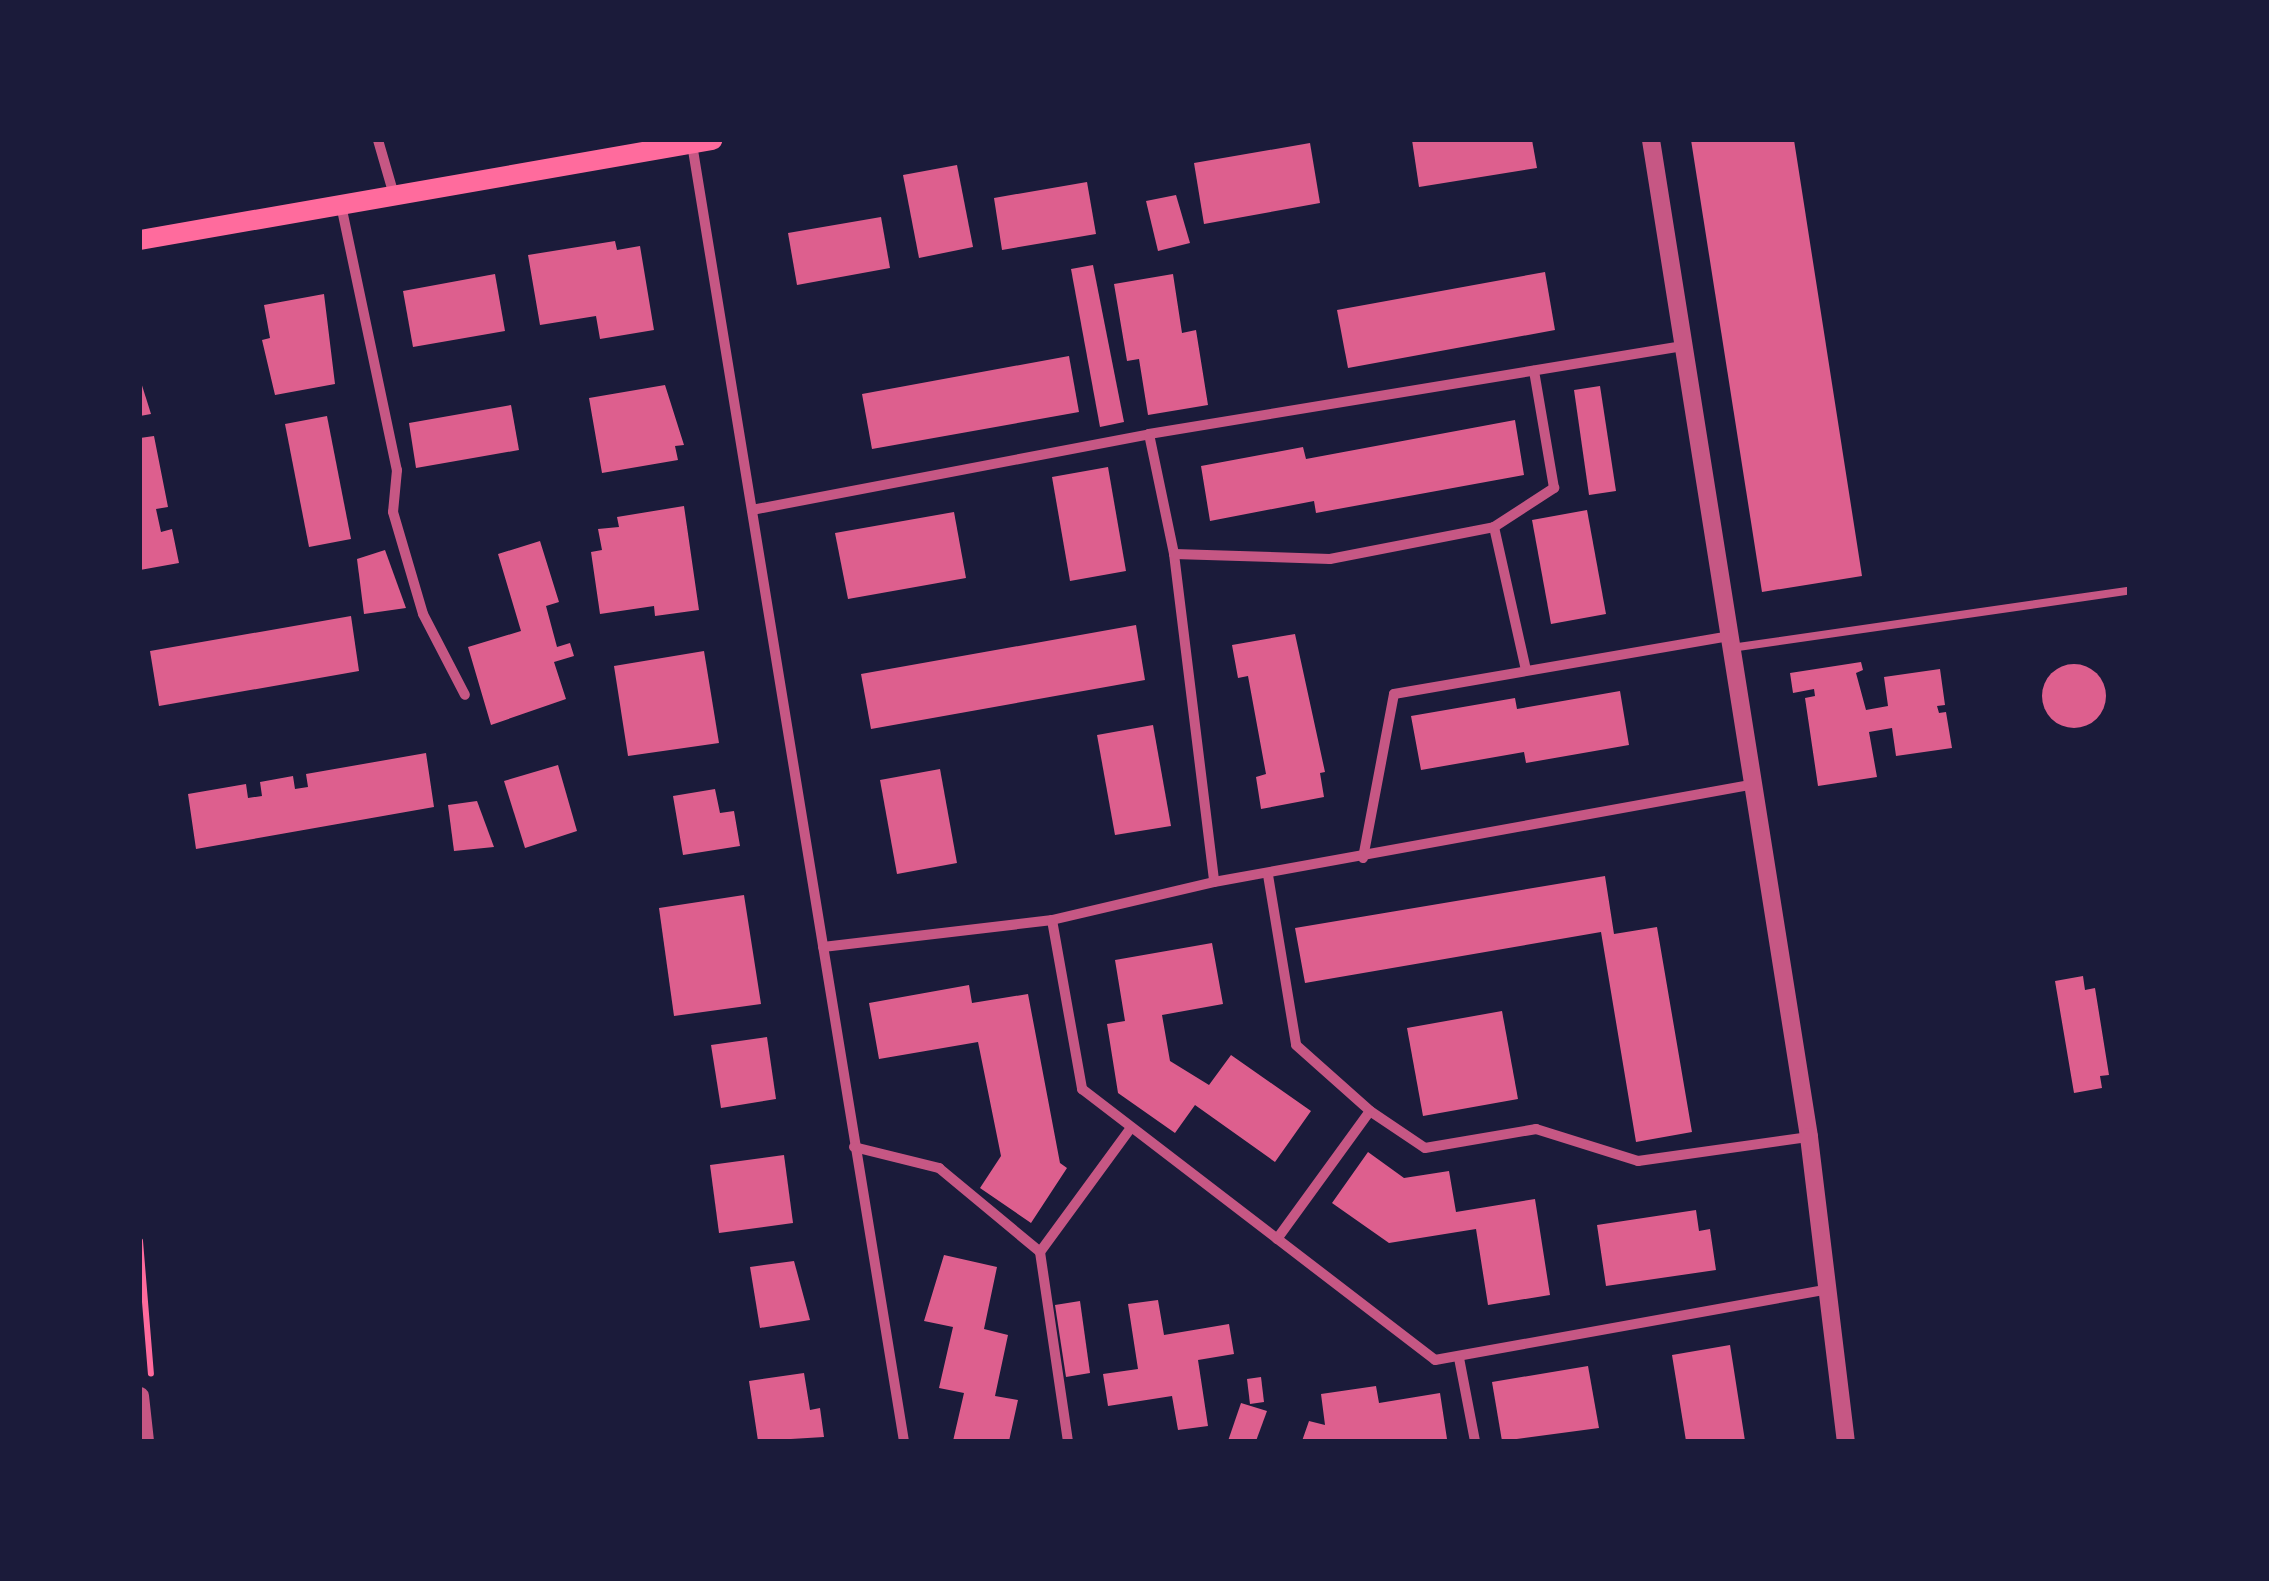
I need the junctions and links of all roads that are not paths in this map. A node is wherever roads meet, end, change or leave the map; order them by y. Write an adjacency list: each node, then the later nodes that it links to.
1 (378, 140): 4 (street)
2 (1651, 140): 7 (street)
3 (698, 141): 4 (main road); 10 (street)
4 (394, 195): 5 (main road)
5 (341, 205): 6 (main road); 16 (street)
6 (140, 240)
7 (1683, 346): 8 (street); 14 (street)
8 (1534, 371): 9 (street); 11 (street)
9 (1149, 434): 10 (street); 12 (street)
10 (752, 510): 22 (street)
11 (1494, 527): 12 (street); 15 (street)
12 (1174, 554): 20 (street)
13 (2129, 591): 14 (lane)
14 (1730, 642): 15 (street); 17 (street)
15 (1526, 670): 18 (street)
16 (465, 694)
17 (1750, 786): 18 (street); 25 (street)
18 (1363, 858): 19 (street)
19 (1268, 875): 20 (street); 23 (street)
20 (1214, 882): 21 (street)
21 (1052, 920): 22 (street); 24 (street)
22 (823, 947): 26 (street)
23 (1370, 1111): 25 (street); 27 (street)
24 (1130, 1129): 27 (street); 28 (street)
25 (1810, 1137): 29 (street)
26 (854, 1147): 28 (street); 33 (street)
27 (1277, 1239): 30 (street)
28 (1040, 1252): 34 (street)
29 (1825, 1290): 30 (street); 36 (street)
30 (1460, 1358): 35 (street)
31 (146, 1389): 32 (street)
32 (145, 1441)
33 (904, 1441)
34 (1068, 1441)
35 (1474, 1441)
36 (1846, 1441)

